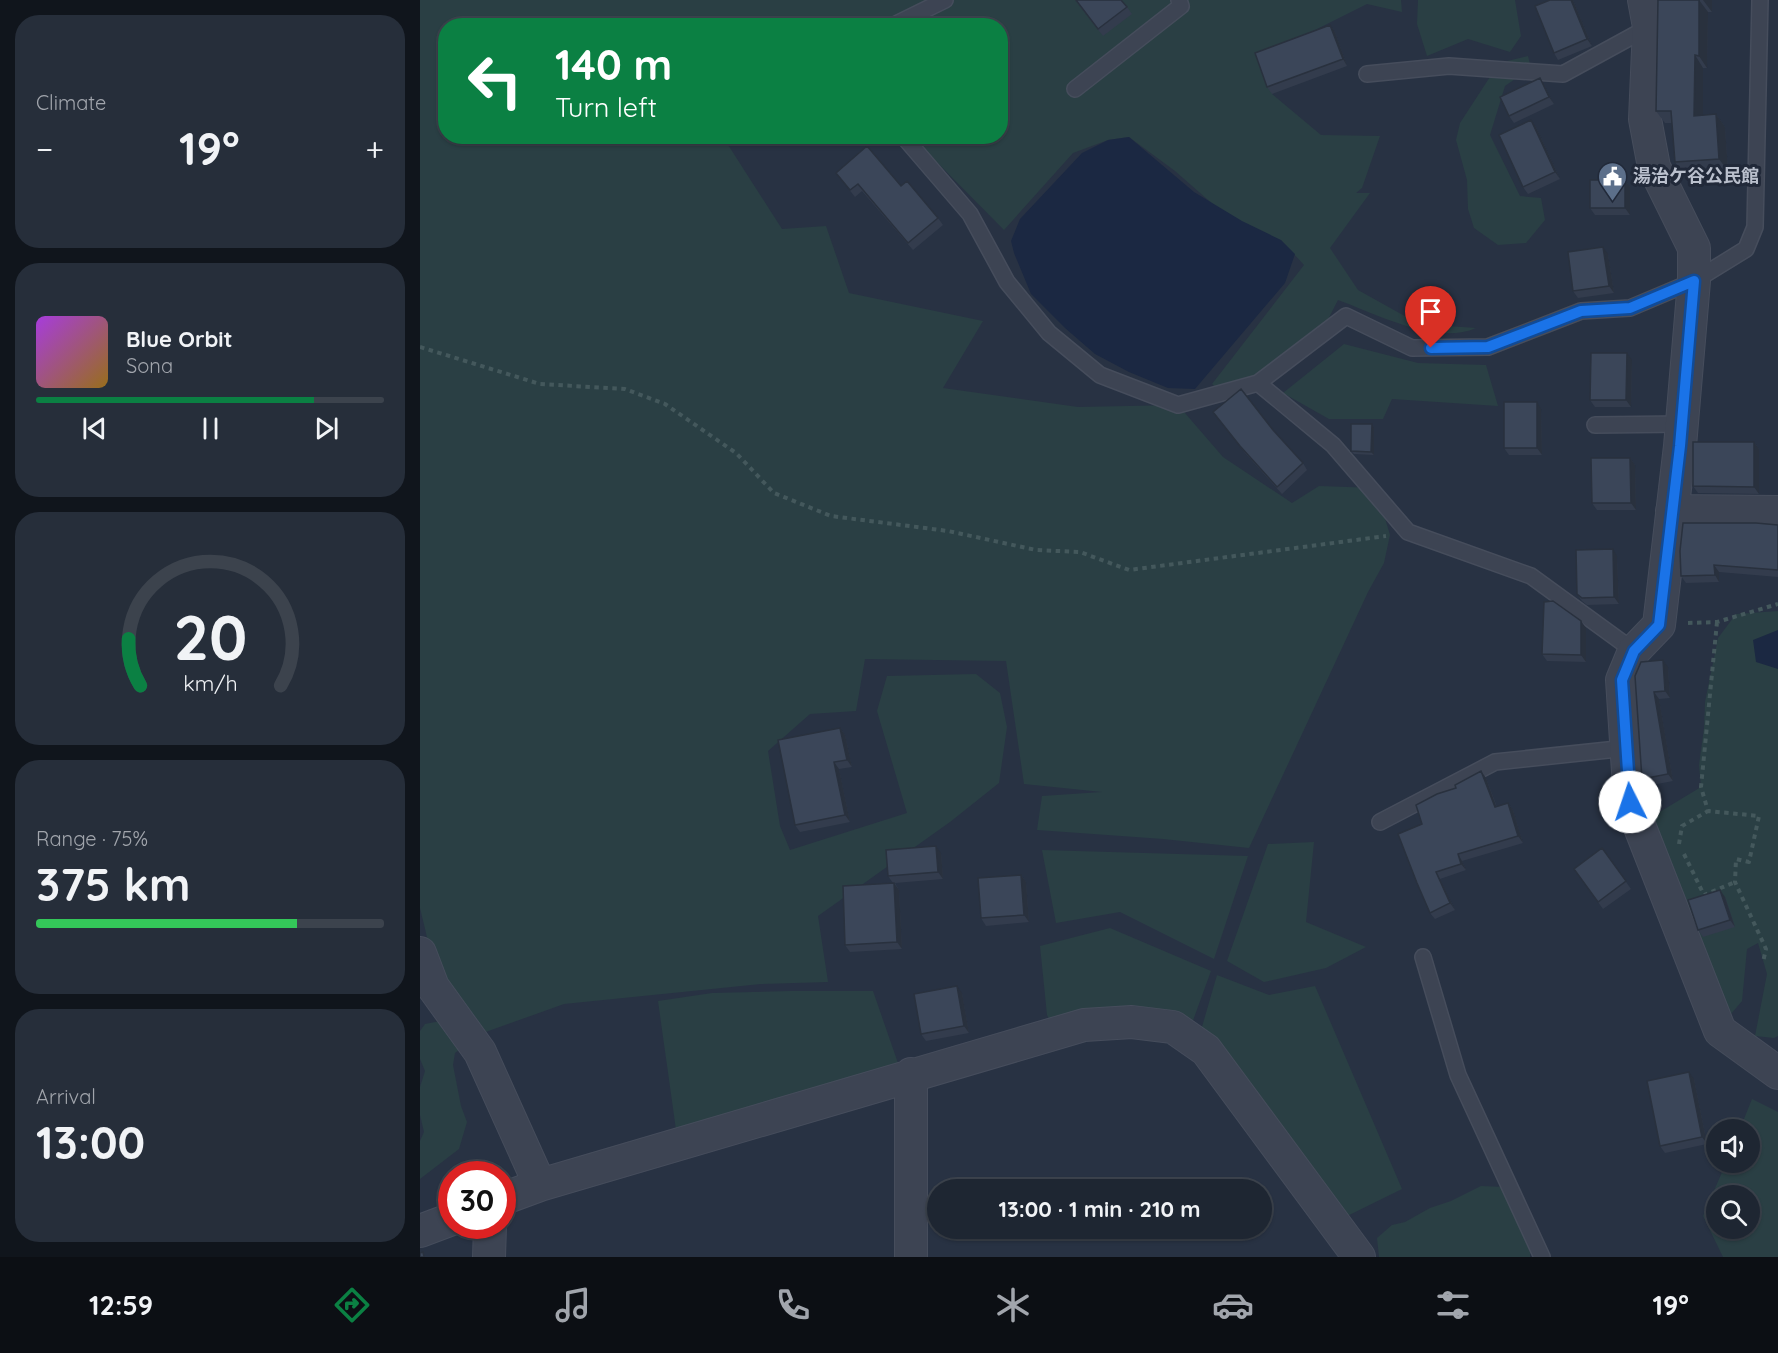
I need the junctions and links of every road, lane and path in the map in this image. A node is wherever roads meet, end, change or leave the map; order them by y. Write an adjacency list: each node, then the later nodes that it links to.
1 (945, 0): 5 (lane)
2 (1179, 0): 7 (lane)
3 (1760, 0): 9 (lane)
4 (1646, 14): 6 (lane); 9 (street)
5 (908, 18)
6 (1367, 74)
7 (1076, 89)
8 (910, 144): 11 (lane)
9 (1694, 281): 11 (lane); 12 (street)
10 (420, 346): 16 (path)
11 (1258, 383): 18 (lane)
12 (1682, 424): 13 (lane); 14 (street)
13 (1595, 425)
14 (1672, 511): 15 (street); 18 (street)
15 (1778, 512)
16 (1390, 536)
17 (1778, 604): 20 (path)
18 (1634, 651): 19 (street)
19 (1627, 748): 21 (lane); 26 (street)
20 (1707, 811): 22 (path); 22 (path)
21 (1380, 822)
22 (1735, 882): 25 (path)
23 (420, 953): 28 (street)
24 (1423, 957): 36 (lane)
25 (1763, 962)
26 (1778, 1073)
27 (911, 1074): 28 (street); 34 (street); 35 (street)
28 (540, 1185): 29 (street)
29 (516, 1194)
30 (438, 1224): 31 (street)
31 (420, 1231)
32 (490, 1239): 33 (street)
33 (489, 1257)
34 (911, 1257)
35 (1359, 1257)
36 (1542, 1257)

